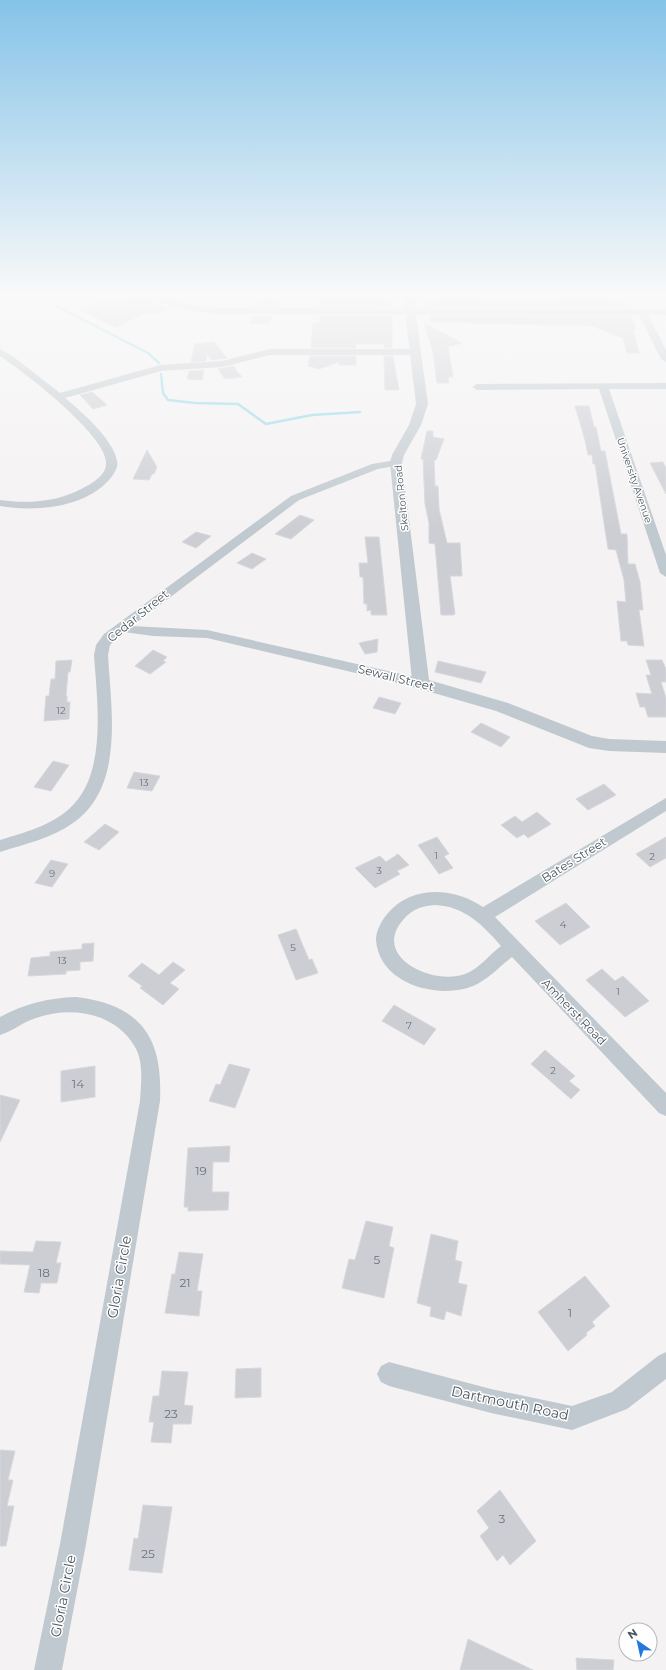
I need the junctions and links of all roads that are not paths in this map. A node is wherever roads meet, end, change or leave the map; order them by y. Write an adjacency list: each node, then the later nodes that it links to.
1 (28, 372): 7 (street)
2 (146, 372): 7 (street)
3 (418, 372): 8 (street, Skelton Road)
4 (603, 386): 5 (street); 6 (street); 10 (street, University Avenue)
5 (666, 386)
6 (477, 387)
7 (57, 397): 9 (street)
8 (396, 463): 11 (street, Cedar Street); 12 (street, Skelton Road)
9 (0, 503)
10 (666, 573)
11 (120, 627): 12 (street, Sewall Street); 15 (street, Cedar Street)
12 (420, 683): 13 (street, Sewall Street)
13 (666, 747)
14 (666, 804): 16 (street, Bates Street)
15 (0, 846)
16 (482, 916): 17 (street, Amherst Road); 17 (street)
17 (512, 947): 19 (street, Amherst Road)
18 (0, 1027): 22 (street, Gloria Circle)
19 (666, 1107)
20 (666, 1364): 21 (street, Dartmouth Road)
21 (389, 1374)
22 (48, 1670)

